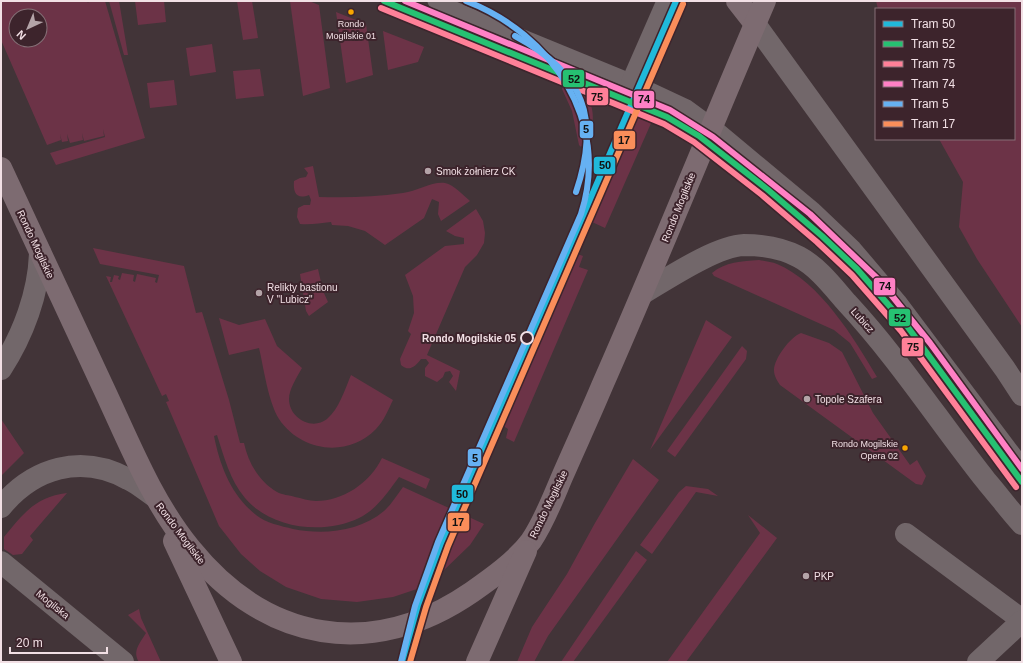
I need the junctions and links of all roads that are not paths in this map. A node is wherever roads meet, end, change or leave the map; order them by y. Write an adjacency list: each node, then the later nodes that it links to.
1 (435, 1): 6 (lane)
2 (664, 1): 6 (lane)
3 (737, 1): 5 (main road)
4 (765, 1): 5 (main road, Rondo Mogilskie)
5 (755, 24): 9 (main road, Rondo Mogilskie); 11 (street)
6 (629, 81): 12 (lane)
7 (4, 175): 8 (main road, Rondo Mogilskie)
8 (40, 252): 10 (street); 13 (main road, Rondo Mogilskie)
9 (643, 293): 15 (street, Lubicz); 17 (main road, Rondo Mogilskie)
10 (1, 369)
11 (1022, 395)
12 (1022, 466)
13 (154, 496): 14 (street); 17 (main road, Rondo Mogilskie); 21 (main road)
14 (1, 507)
15 (1022, 524)
16 (906, 534): 19 (street)
17 (530, 541): 22 (main road)
18 (1, 562): 20 (street, Mogilska)
19 (1022, 621): 23 (street)
20 (123, 662)
21 (231, 662)
22 (477, 662)
23 (978, 662)

